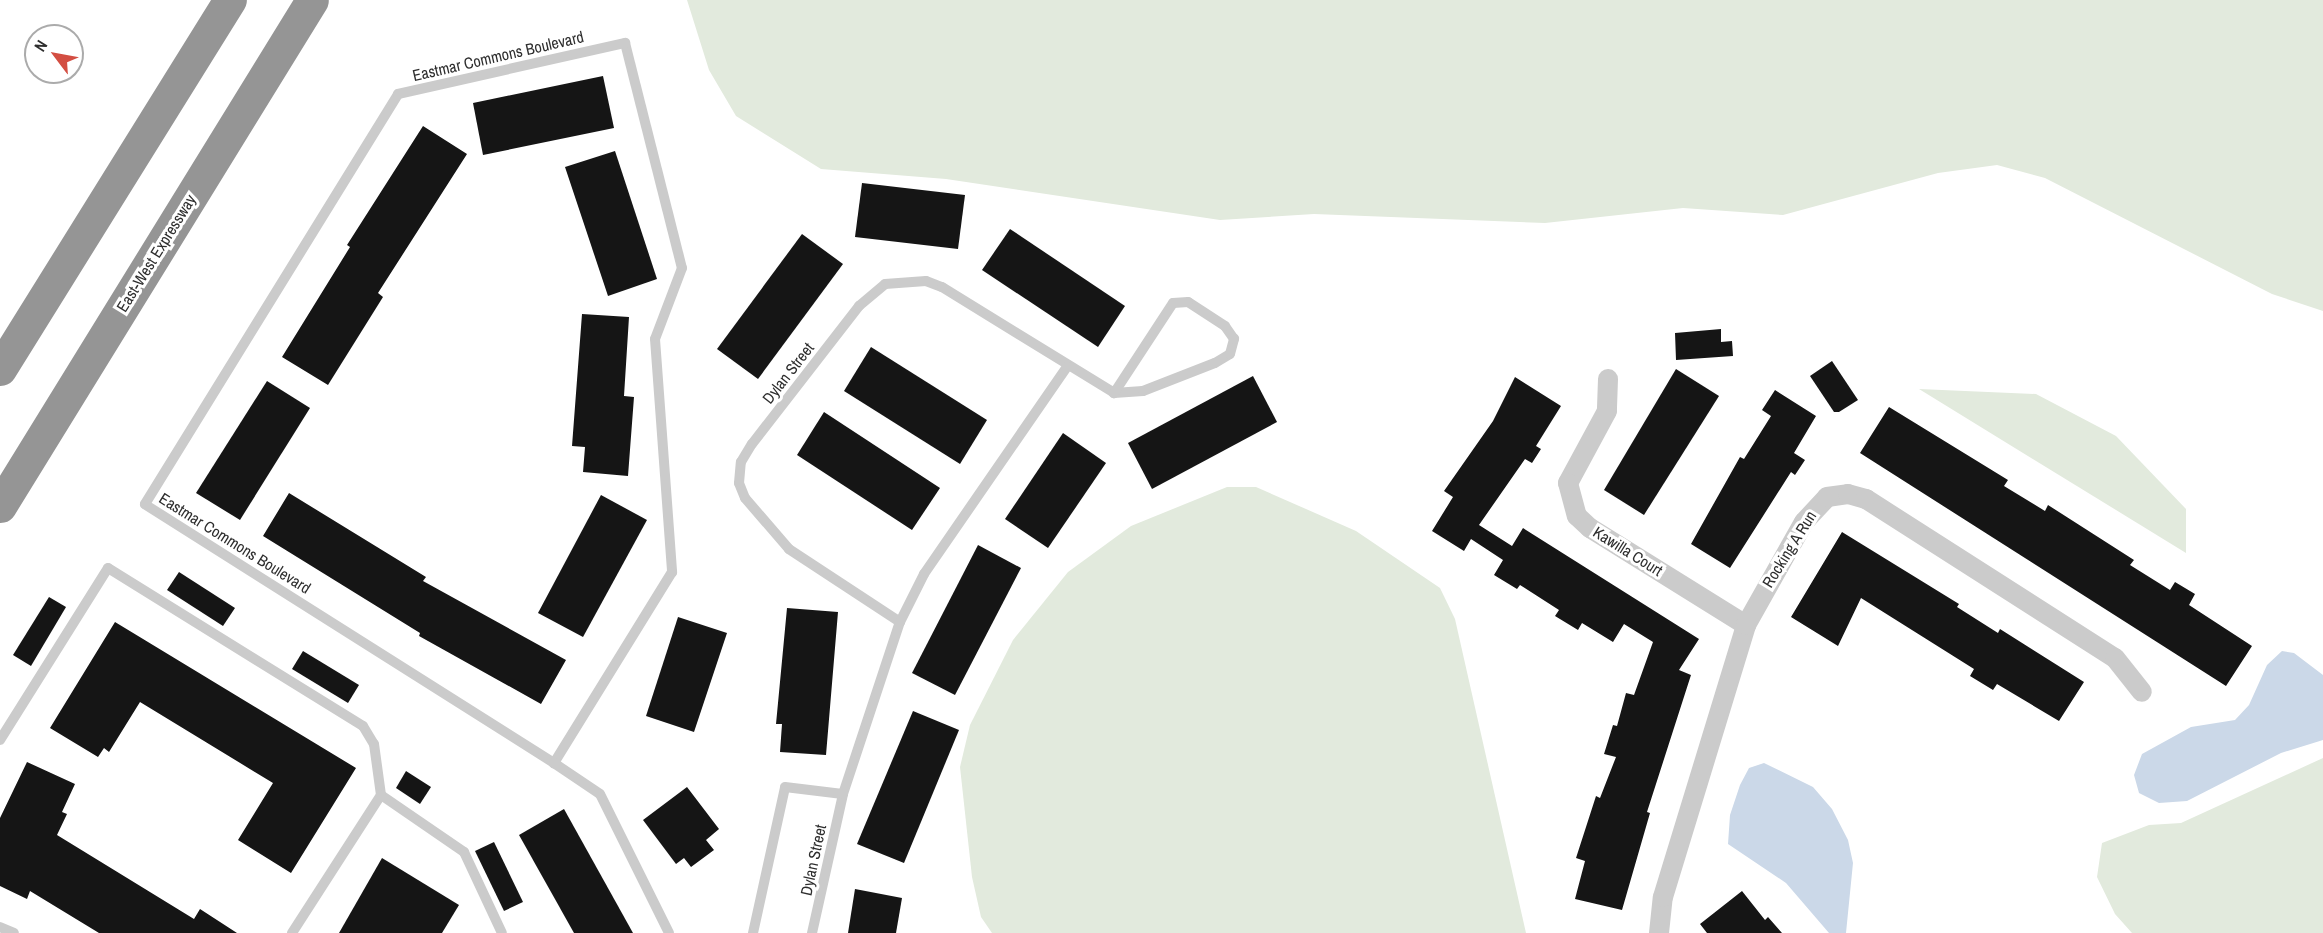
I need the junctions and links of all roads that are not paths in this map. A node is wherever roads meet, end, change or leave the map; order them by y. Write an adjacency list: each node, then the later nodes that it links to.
1 (230, 0): 4 (highway)
2 (312, 0): 7 (highway, East-West Expressway)
3 (1067, 368): 6 (lane, Dylan Street); 8 (lane, Dylan Street); 8 (lane, Dylan Street)
4 (0, 369)
5 (1608, 380): 9 (street, Kawilla Court)
6 (1114, 393): 6 (lane)
7 (0, 505)
8 (900, 622): 13 (lane, Dylan Street)
9 (1746, 625): 10 (street, Rocking A Run); 22 (street, Rocking A Run)
10 (2142, 692)
11 (0, 740): 14 (lane)
12 (554, 763): 12 (lane, Eastmar Commons Boulevard); 19 (lane, Eastmar Commons Boulevard)
13 (843, 794): 20 (lane); 21 (lane, Dylan Street)
14 (381, 795): 17 (lane); 18 (lane)
15 (0, 927): 16 (lane)
16 (15, 933)
17 (292, 933)
18 (502, 933)
19 (669, 933)
20 (753, 933)
21 (812, 933)
22 (1659, 933)

